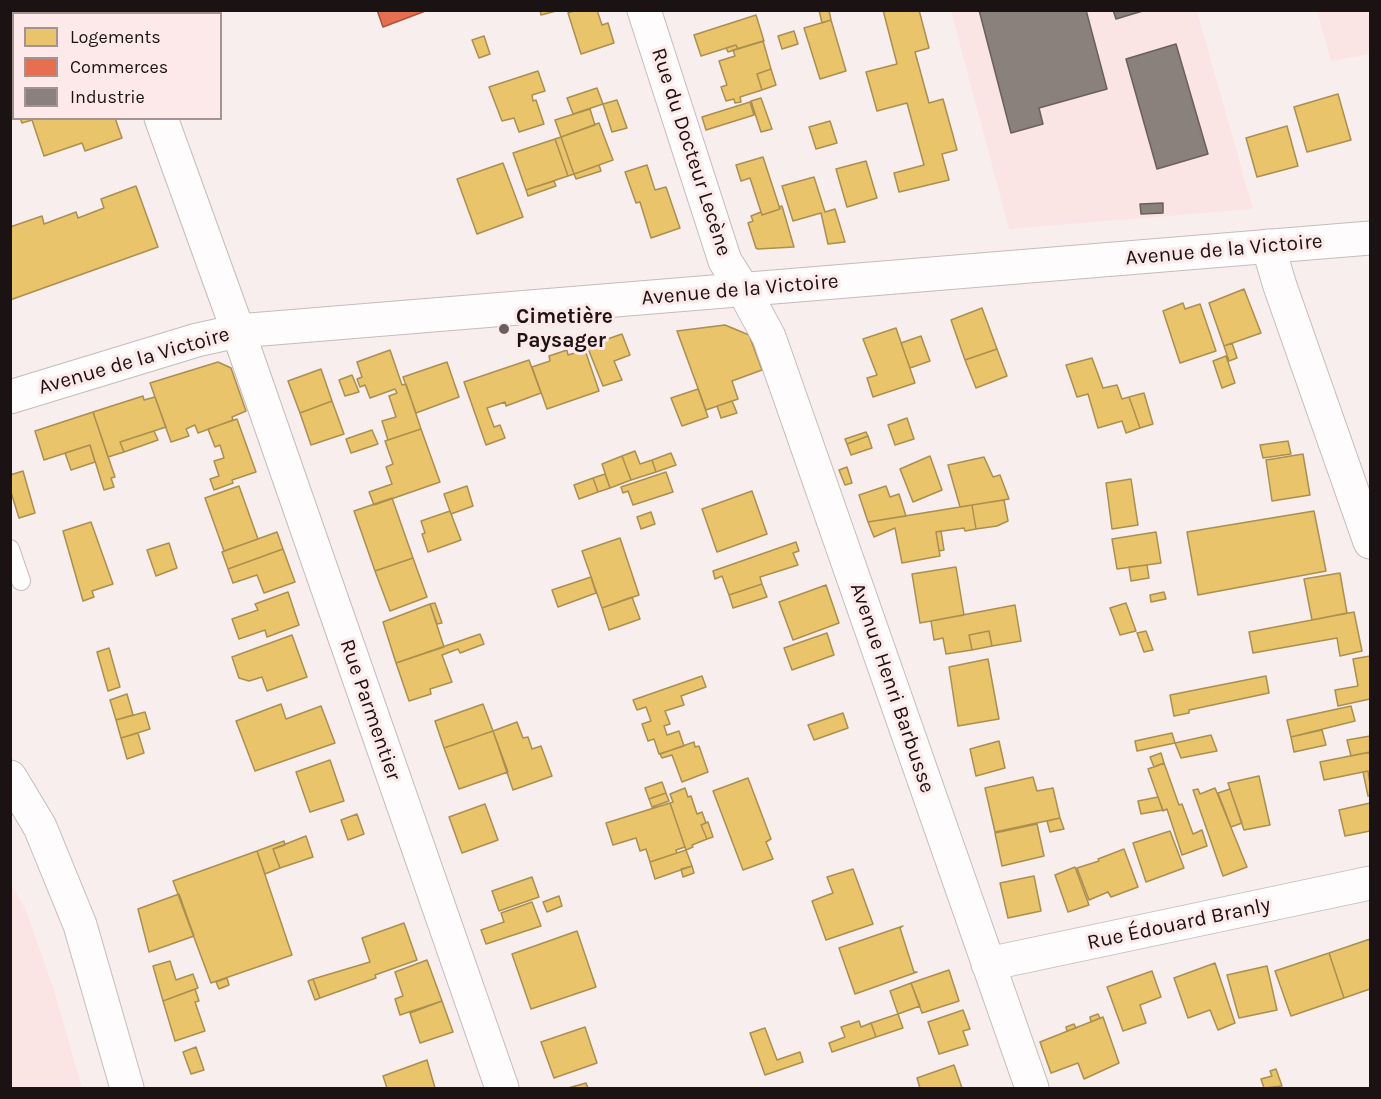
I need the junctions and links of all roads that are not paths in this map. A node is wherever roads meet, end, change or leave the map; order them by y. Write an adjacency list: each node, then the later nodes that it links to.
1 (644, 10): 5 (street, Rue du Docteur Lecène)
2 (161, 120): 6 (street, Rue Parmentier)
3 (1371, 238): 4 (street, Avenue de la Victoire)
4 (1268, 246): 5 (street, Avenue de la Victoire); 8 (street)
5 (744, 291): 6 (street, Avenue de la Victoire); 13 (street, Avenue Henri Barbusse)
6 (238, 331): 7 (street, Avenue de la Victoire); 15 (street, Rue Parmentier)
7 (10, 397)
8 (1371, 542)
9 (10, 549): 10 (lane)
10 (21, 581)
11 (10, 777): 14 (street)
12 (1371, 883): 13 (street, Rue Édouard Branly)
13 (988, 964): 16 (street, Avenue Henri Barbusse)
14 (127, 1089)
15 (502, 1089)
16 (1032, 1089)

